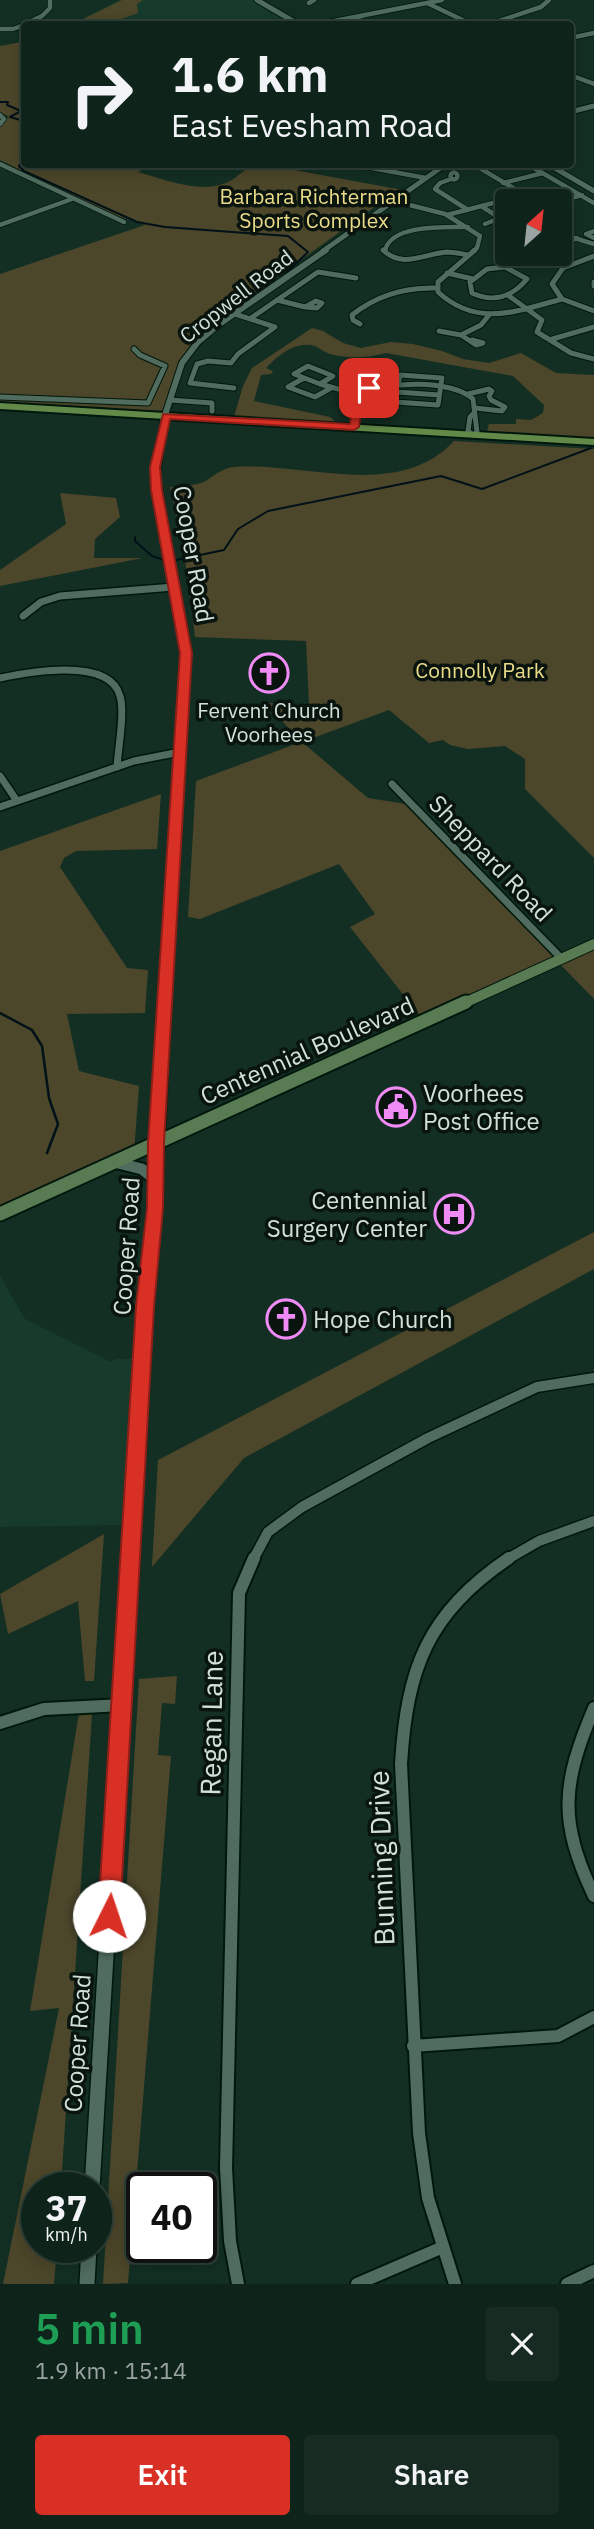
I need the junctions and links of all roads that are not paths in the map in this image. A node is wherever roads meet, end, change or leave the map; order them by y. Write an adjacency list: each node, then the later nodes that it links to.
1 (50, 0): 9 (street)
2 (257, 0): 10 (street)
3 (314, 0): 6 (street)
4 (442, 0): 7 (street)
5 (549, 0): 14 (street)
6 (309, 3)
7 (427, 3): 8 (street); 13 (street)
8 (365, 15): 11 (street); 12 (street)
9 (31, 21)
10 (293, 21)
11 (334, 21)
12 (344, 21)
13 (465, 21)
14 (499, 21)
15 (21, 26): 16 (street)
16 (0, 29)
17 (594, 35): 18 (street)
18 (574, 37)
19 (574, 76): 20 (street)
20 (594, 84)
21 (594, 106): 22 (street)
22 (574, 111)
23 (0, 115): 24 (street)
24 (0, 124)
25 (0, 164): 32 (street)
26 (370, 168): 33 (street)
27 (383, 168): 33 (street)
28 (440, 168): 36 (street, Cropwell Road)
29 (479, 168): 38 (street)
30 (534, 168): 34 (street)
31 (555, 168): 40 (street)
32 (10, 170): 35 (street); 42 (street)
33 (380, 170): 36 (street)
34 (543, 173): 38 (street); 41 (street)
35 (0, 174)
36 (426, 178): 44 (street, Cropwell Road)
37 (451, 180): 48 (street)
38 (503, 183): 39 (street)
39 (514, 189)
40 (594, 191)
41 (582, 195): 43 (street); 46 (street)
42 (72, 199): 51 (street); 54 (street)
43 (572, 199)
44 (396, 200): 49 (street); 72 (street, Cropwell Road)
45 (495, 202): 47 (street)
46 (594, 203)
47 (481, 206): 48 (street); 50 (street)
48 (468, 210): 49 (street)
49 (446, 214): 55 (street)
50 (495, 215)
51 (124, 222)
52 (495, 222): 53 (street)
53 (485, 224)
54 (0, 225)
55 (468, 227): 60 (street); 60 (street)
56 (572, 237): 57 (street)
57 (577, 238): 58 (street); 59 (street)
58 (593, 238)
59 (572, 240)
60 (469, 255): 62 (street)
61 (594, 256): 67 (street)
62 (446, 273): 64 (street); 65 (street)
63 (356, 278): 68 (street)
64 (473, 279): 66 (street); 66 (street)
65 (436, 288): 73 (street); 75 (street)
66 (509, 296): 70 (street)
67 (562, 299): 70 (street); 71 (street)
68 (277, 300): 69 (street); 74 (street)
69 (305, 307)
70 (525, 308): 73 (street); 80 (street)
71 (594, 311)
72 (235, 314): 74 (street); 94 (street, Cropwell Road)
73 (489, 315): 78 (street)
74 (251, 318): 86 (street)
75 (360, 324)
76 (594, 327): 80 (street)
77 (439, 331): 78 (street)
78 (461, 335): 79 (street)
79 (472, 340)
80 (549, 340): 82 (street)
81 (134, 349): 93 (street)
82 (594, 359)
83 (304, 377): 84 (street); 84 (street); 87 (street)
84 (320, 384): 87 (street)
85 (398, 385): 88 (street); 88 (street); 90 (street)
86 (234, 388)
87 (331, 388): 90 (street)
88 (440, 388): 89 (street); 91 (street)
89 (468, 394): 97 (street); 97 (street)
90 (360, 395): 100 (street)
91 (439, 395): 91 (street)
92 (0, 397): 93 (street)
93 (64, 398): 96 (street)
94 (170, 400): 98 (street); 99 (street, Cropwell Road)
95 (0, 406): 96 (main road)
96 (59, 409): 99 (main road)
97 (474, 410): 101 (street)
98 (212, 411)
99 (166, 416): 100 (main road); 102 (street, Cropwell Road)
100 (354, 427): 101 (main road)
101 (473, 435): 103 (main road)
102 (161, 438): 104 (street, Cooper Road)
103 (594, 442)
104 (174, 587): 105 (street); 107 (street, Cooper Road)
105 (23, 616)
106 (0, 678): 108 (street)
107 (180, 752): 108 (street); 115 (street, Cooper Road)
108 (117, 767): 111 (street)
109 (0, 776): 111 (street)
110 (392, 784): 114 (street, Sheppard Road)
111 (17, 801): 112 (street)
112 (0, 807)
113 (594, 944): 114 (main road, Centennial Boulevard)
114 (562, 959): 115 (main road, Centennial Boulevard)
115 (156, 1143): 116 (main road, Centennial Boulevard); 117 (street, Cooper Road)
116 (114, 1162): 117 (street); 118 (main road, Centennial Boulevard)
117 (157, 1181): 121 (street, Cooper Road)
118 (0, 1214)
119 (594, 1378): 132 (street, Regan Lane)
120 (594, 1521): 126 (street, Bunning Drive)
121 (123, 1706): 123 (street); 127 (street, Cooper Road)
122 (594, 1708): 124 (street)
123 (0, 1723)
124 (594, 1896)
125 (594, 2017): 126 (street)
126 (413, 2046): 128 (street, Bunning Drive)
127 (93, 2172)
128 (443, 2247): 133 (street); 134 (street, Bunning Drive)
129 (88, 2263): 131 (street)
130 (594, 2271): 135 (street)
131 (87, 2284)
132 (238, 2284)
133 (357, 2284)
134 (455, 2284)
135 (567, 2284)

